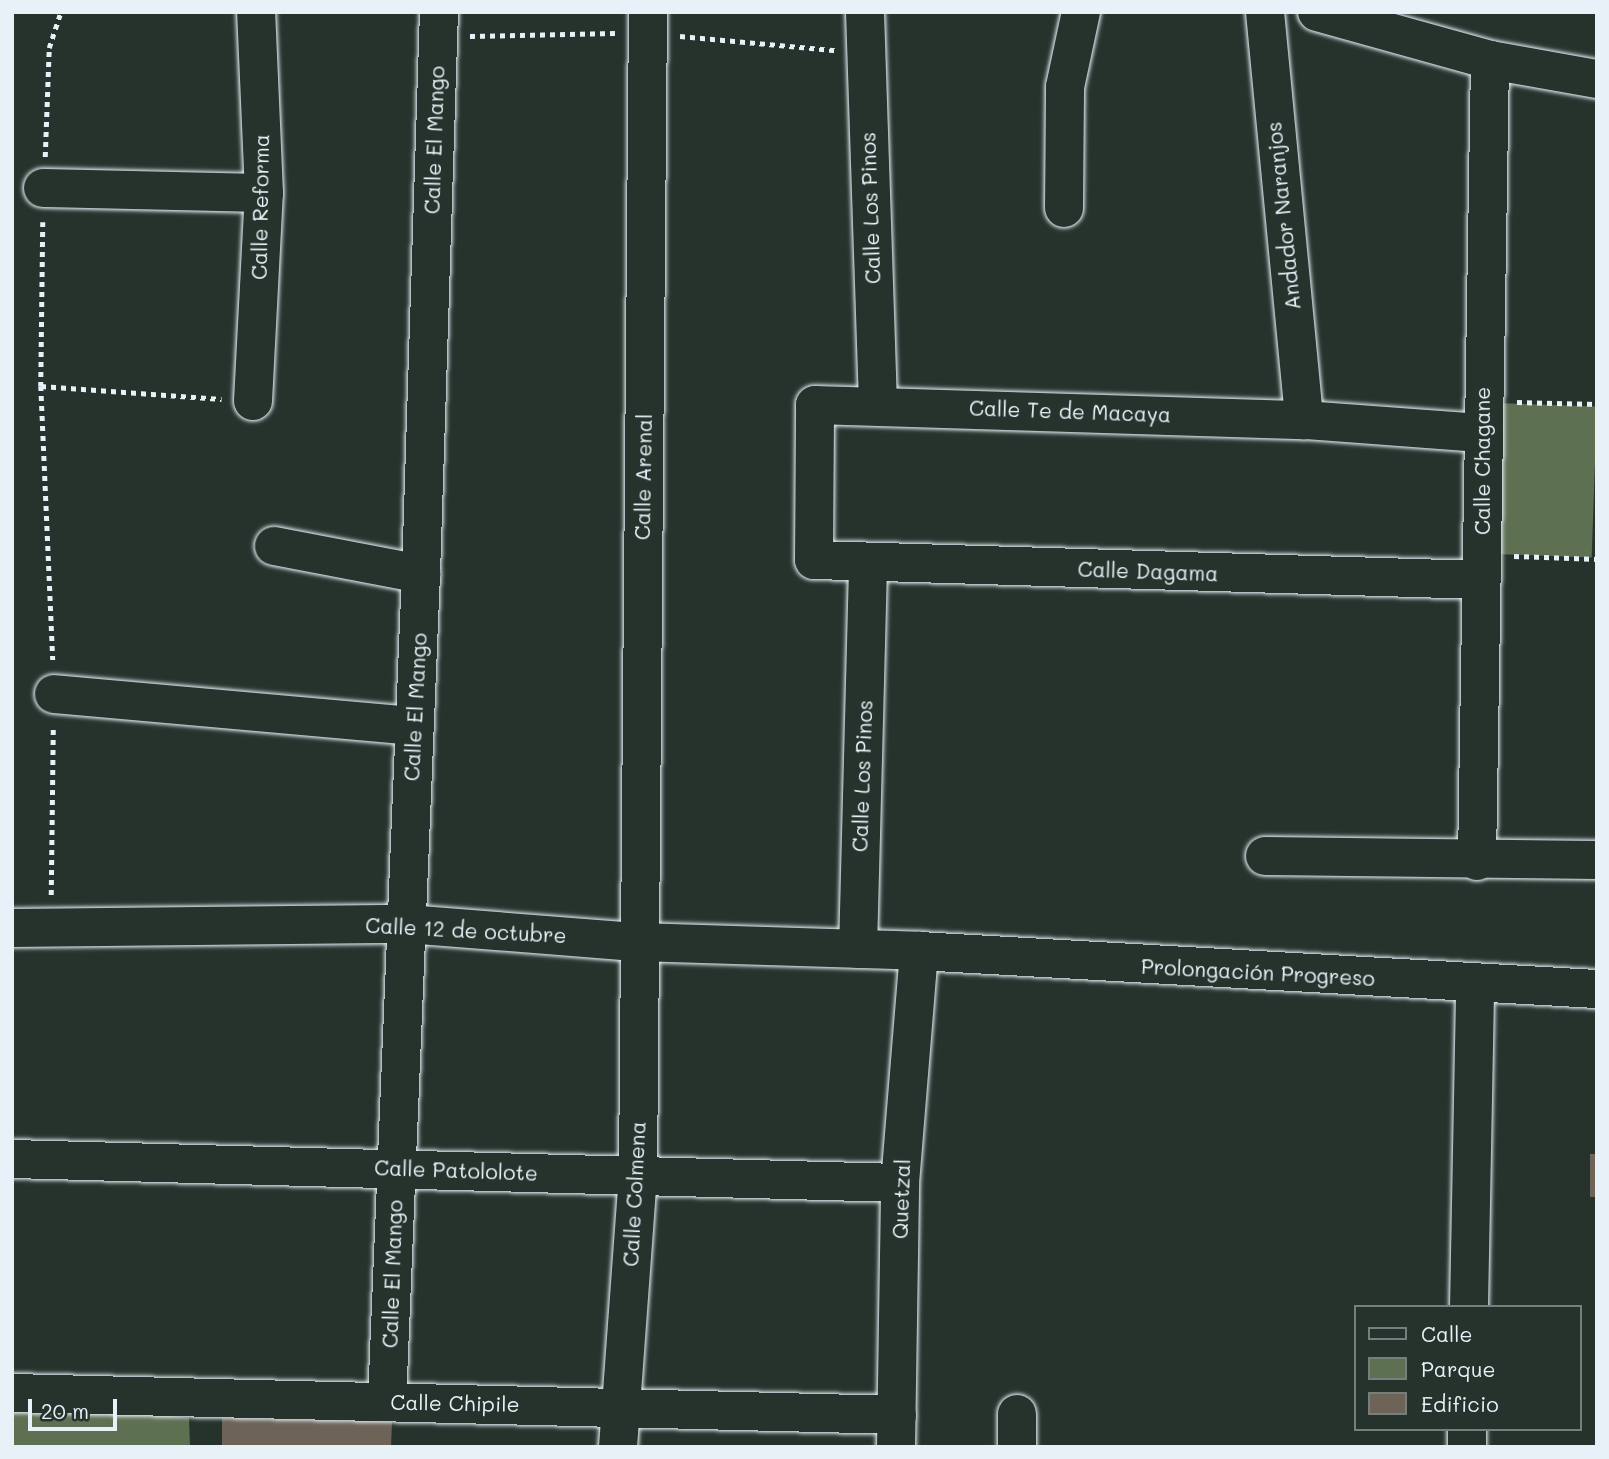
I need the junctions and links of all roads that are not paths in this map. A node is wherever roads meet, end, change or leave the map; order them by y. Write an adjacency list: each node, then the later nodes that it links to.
1 (256, 12): 11 (street, Calle Reforma)
2 (439, 12): 21 (street, Calle El Mango)
3 (648, 12): 29 (street, Calle Arenal)
4 (865, 12): 14 (street, Calle Los Pinos)
5 (1080, 12): 12 (street)
6 (1265, 12): 16 (street, Andador Naranjos)
7 (1317, 12): 8 (street)
8 (1490, 60): 9 (street); 15 (street, Calle Chagane)
9 (1597, 79)
10 (43, 188): 11 (street)
11 (264, 193): 13 (street, Calle Reforma)
12 (1064, 208)
13 (253, 401)
14 (878, 404): 16 (street, Calle Te de Macaya); 18 (street, Calle Te de Macaya)
15 (1481, 417): 16 (street, Calle Te de Macaya); 20 (street, Calle Chagane)
16 (1304, 420)
17 (274, 546): 21 (street)
18 (814, 560): 19 (street, Calle Dagama)
19 (868, 562): 20 (street, Calle Dagama); 30 (street, Calle Los Pinos)
20 (1481, 568): 26 (street, Calle Chagane)
21 (421, 574): 23 (street, Calle El Mango)
22 (54, 694): 23 (street)
23 (413, 726): 27 (street, Calle El Mango)
24 (1265, 856): 26 (street)
25 (1597, 860): 26 (street)
26 (1477, 861)
27 (407, 924): 28 (street, Calle 12 de octubre); 29 (street, Calle 12 de octubre); 35 (street, Calle El Mango)
28 (12, 928)
29 (638, 942): 30 (street, Calle 12 de octubre); 36 (street, Calle Colmena)
30 (858, 948): 31 (street, Calle 12 de octubre)
31 (919, 951): 32 (street, Prolongación Progreso); 37 (street, Quetzal)
32 (1475, 985): 33 (street, Prolongación Progreso); 38 (street)
33 (1597, 989)
34 (12, 1159): 35 (street, Calle Patololote)
35 (396, 1168): 36 (street, Calle Patololote); 40 (street, Calle El Mango)
36 (638, 1176): 37 (street, Calle Patololote); 41 (street, Calle Colmena)
37 (901, 1183): 42 (street, Quetzal)
38 (1469, 1305)
39 (12, 1393): 40 (street, Calle Chipile)
40 (387, 1402): 41 (street, Calle Chipile)
41 (620, 1406): 42 (street, Calle Chipile); 43 (street, Calle Colmena)
42 (897, 1431)
43 (618, 1447)

